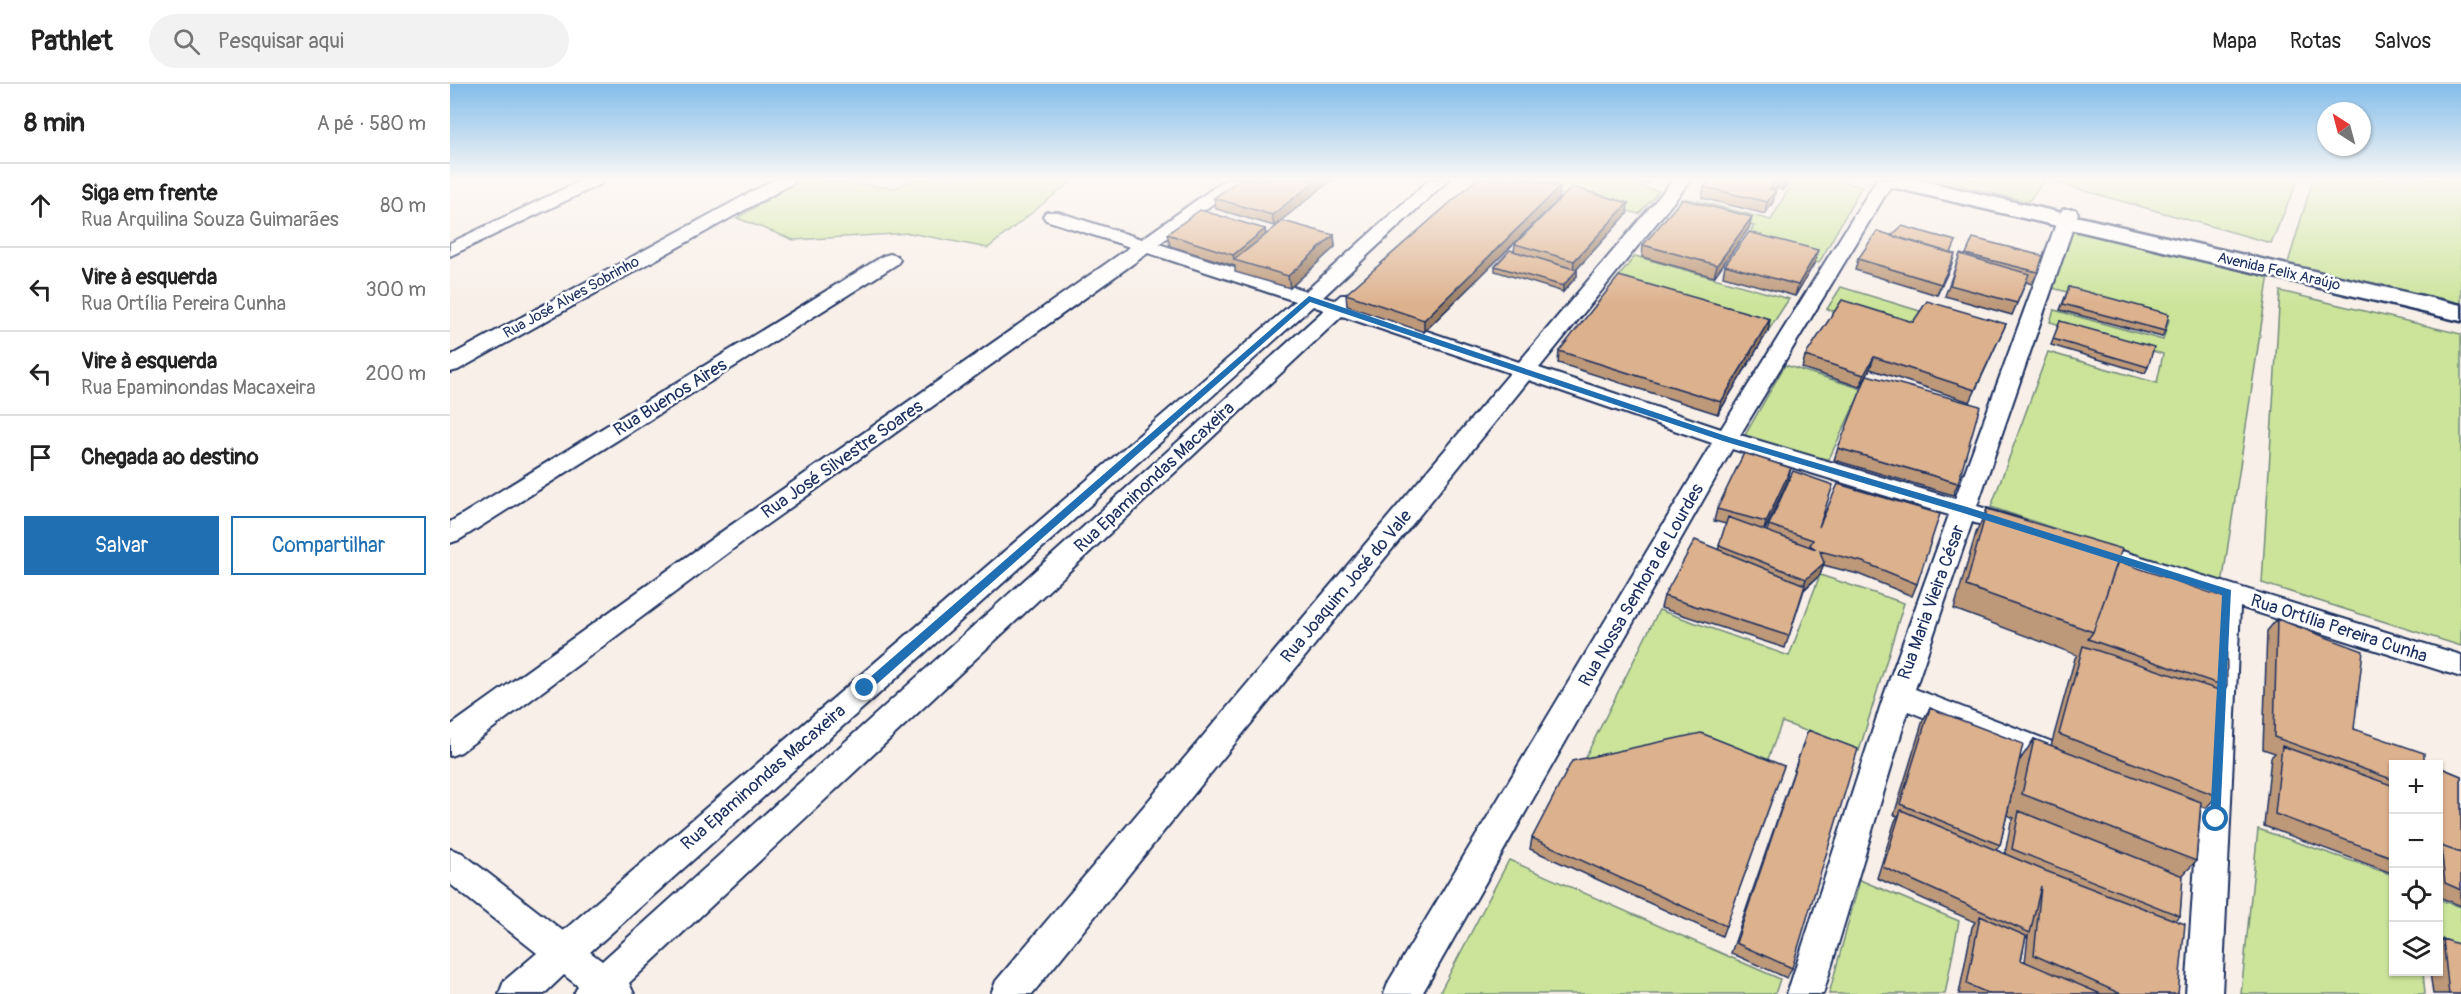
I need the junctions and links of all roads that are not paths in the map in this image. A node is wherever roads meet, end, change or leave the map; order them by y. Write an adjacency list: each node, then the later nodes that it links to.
1 (509, 221): 12 (street)
2 (710, 221): 19 (street, Rua José Alves Sobrinho)
3 (1069, 221): 11 (street, Rua Ortília Pereira Cunha)
4 (1179, 221): 11 (street, Rua José Silvestre Soares)
5 (1394, 221): 15 (street, Rua Epaminondas Macaxeira)
6 (1648, 221): 20 (street, Rua Joaquim José do Vale)
7 (1860, 221): 21 (street, Rua Nossa Senhora de Lourdes)
8 (2066, 221): 22 (street, Rua Maria Vieira César)
9 (2086, 221): 18 (main road, Avenida Felix Araújo)
10 (2088, 221): 16 (main road, Avenida Felix Araújo)
11 (1146, 246): 15 (street, Rua Ortília Pereira Cunha); 27 (street, Rua José Silvestre Soares)
12 (450, 250)
13 (890, 260): 23 (street, Rua Buenos Aires)
14 (1364, 284): 17 (street, Rua Epaminondas Macaxeira)
15 (1309, 299): 17 (street, Rua Ortília Pereira Cunha); 32 (street, Rua Epaminondas Macaxeira)
16 (2461, 303)
17 (1338, 308): 20 (street, Rua Ortília Pereira Cunha); 33 (street, Rua Epaminondas Macaxeira)
18 (2461, 313)
19 (450, 364)
20 (1524, 370): 21 (street, Rua Ortília Pereira Cunha); 35 (street, Rua Joaquim José do Vale)
21 (1726, 439): 22 (street, Rua Ortília Pereira Cunha); 36 (street, Rua Nossa Senhora de Lourdes)
22 (1964, 510): 24 (street, Rua Ortília Pereira Cunha); 26 (street, Rua Maria Vieira César)
23 (450, 534)
24 (2227, 592): 25 (street, Rua Ortília Pereira Cunha); 30 (street)
25 (2461, 666)
26 (1898, 695): 28 (street); 37 (street, Rua Maria Vieira César)
27 (450, 743)
28 (2084, 768)
29 (2183, 807): 30 (street)
30 (2216, 819): 38 (street)
31 (450, 864): 32 (street)
32 (563, 952): 33 (street); 34 (street, Rua Epaminondas Macaxeira)
33 (604, 991)
34 (517, 994)
35 (1009, 994)
36 (1402, 994)
37 (1805, 994)
38 (2204, 994)

